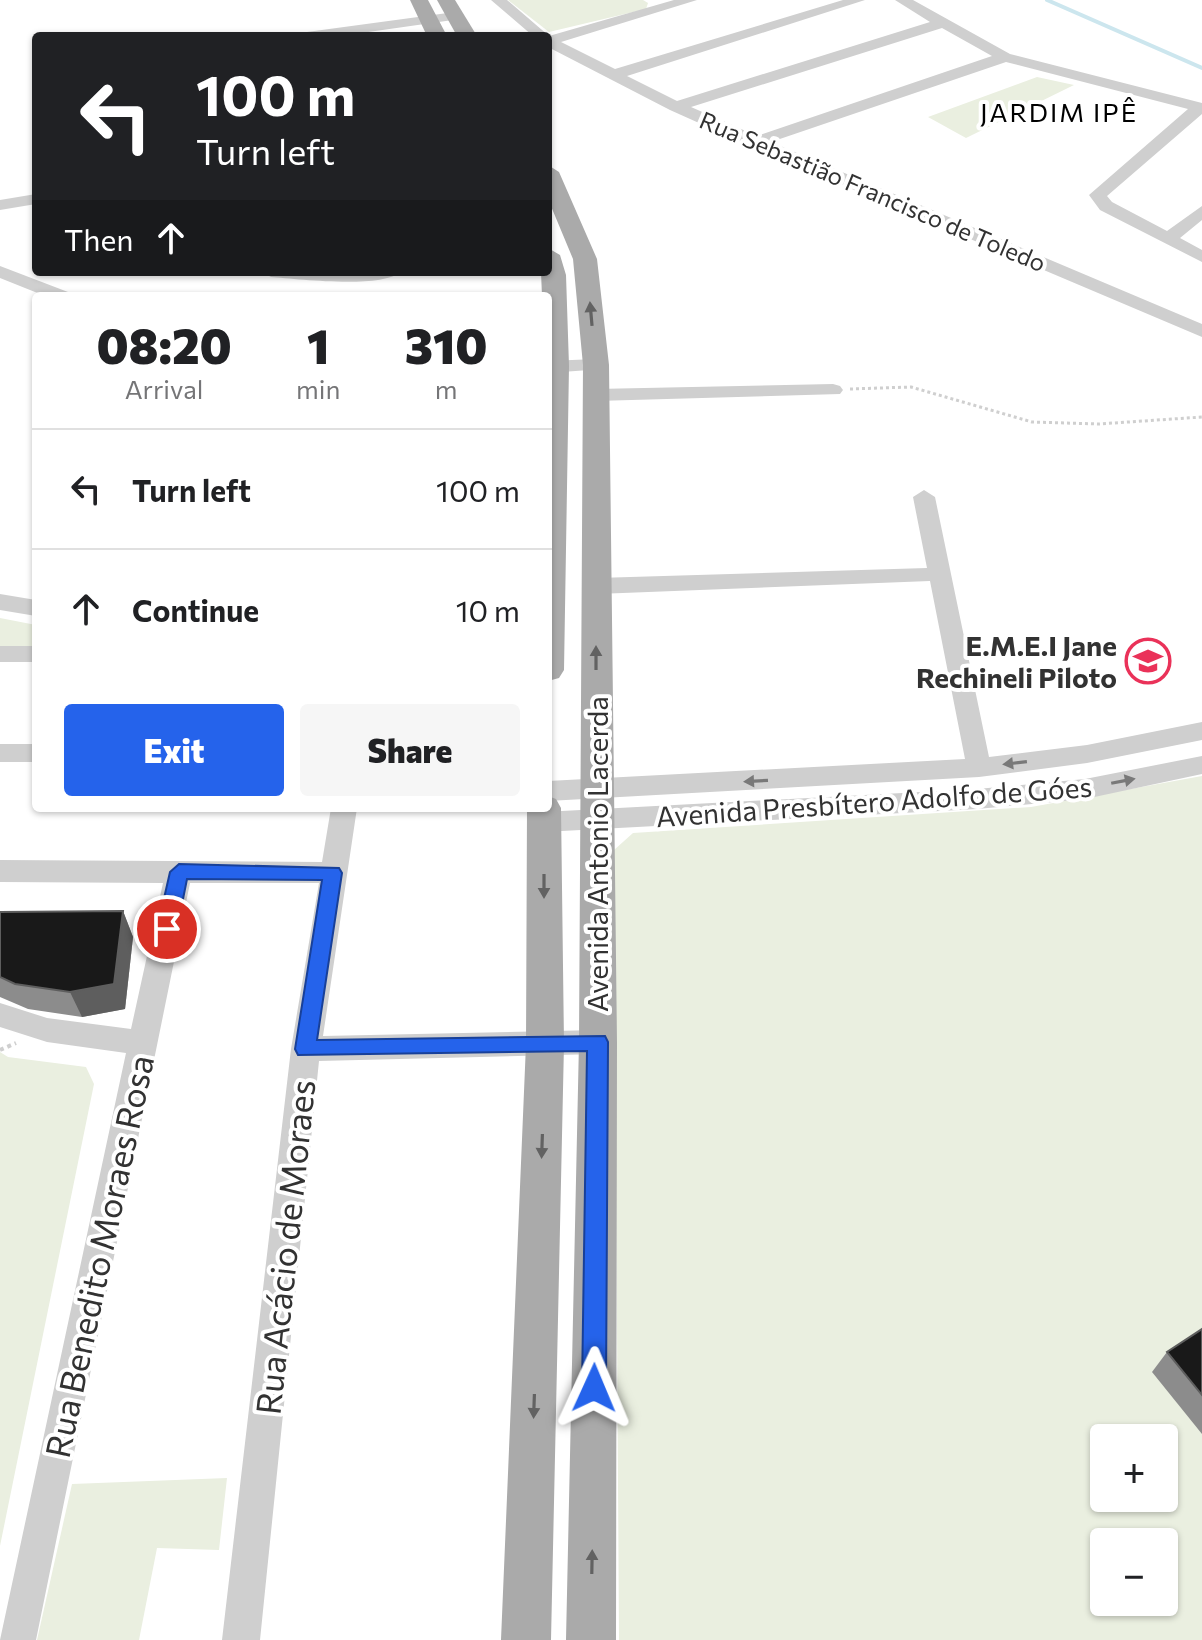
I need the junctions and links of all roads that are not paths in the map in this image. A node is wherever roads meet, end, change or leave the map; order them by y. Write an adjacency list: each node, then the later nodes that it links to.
1 (419, 0): 9 (main road)
2 (498, 0): 12 (street)
3 (690, 0): 6 (street)
4 (858, 0): 16 (street)
5 (902, 0): 8 (street)
6 (654, 4): 13 (street)
7 (450, 8): 9 (street); 11 (main road)
8 (945, 22): 15 (street); 17 (street)
9 (433, 28): 10 (street)
10 (370, 32)
11 (465, 32)
12 (537, 32)
13 (552, 40)
14 (552, 43): 16 (street, Rua Sebastião Francisco de Toledo)
15 (1005, 57): 18 (street); 19 (street)
16 (613, 75): 17 (street, Rua Sebastião Francisco de Toledo)
17 (676, 107): 19 (street, Rua Sebastião Francisco de Toledo)
18 (1201, 108): 24 (street)
19 (754, 142): 29 (street, Rua Sebastião Francisco de Toledo)
20 (552, 182): 31 (main road, Avenida Antonio Lacerda, one-way to 20)
21 (32, 200): 22 (street)
22 (0, 205)
23 (1202, 211): 24 (street)
24 (1168, 239): 25 (street)
25 (1202, 257)
26 (552, 268): 30 (main road, Avenida Antonio Lacerda)
27 (0, 271): 28 (street)
28 (51, 292)
29 (1202, 331)
30 (552, 366): 31 (street)
31 (596, 380): 32 (street); 35 (main road, Avenida Antonio Lacerda)
32 (833, 390)
33 (924, 497): 44 (street)
34 (926, 575): 35 (street)
35 (597, 586): 45 (main road, Avenida Antonio Lacerda, one-way to 35)
36 (0, 602): 37 (street)
37 (32, 607)
38 (0, 654): 39 (street)
39 (32, 654)
40 (1202, 731): 44 (street, Avenida Presbítero Adolfo de Góes, one-way to 44)
41 (0, 753): 42 (street)
42 (32, 753)
43 (1202, 765): 45 (street, Avenida Presbítero Adolfo de Góes, one-way to 43)
44 (979, 768): 45 (street, Avenida Presbítero Adolfo de Góes, one-way to 45)
45 (596, 805): 46 (street, Avenida Presbítero Adolfo de Góes); 53 (main road, Avenida Antonio Lacerda)
46 (552, 807)
47 (343, 812): 51 (street, Rua Acácio de Moraes)
48 (545, 812): 55 (main road, Avenida Antonio Lacerda, one-way to 55)
49 (0, 871): 50 (street)
50 (179, 872): 51 (street); 54 (street, Rua Benedito Moraes Rosa)
51 (333, 873): 56 (street, Rua Acácio de Moraes)
52 (0, 1015): 54 (street)
53 (598, 1042): 55 (street); 60 (main road, Avenida Antonio Lacerda, one-way to 53)
54 (143, 1043): 57 (street, Rua Benedito Moraes Rosa)
55 (545, 1044): 56 (street); 59 (main road, Avenida Antonio Lacerda, one-way to 59)
56 (306, 1049): 58 (street, Rua Acácio de Moraes)
57 (17, 1640)
58 (241, 1640)
59 (526, 1640)
60 (591, 1640)

